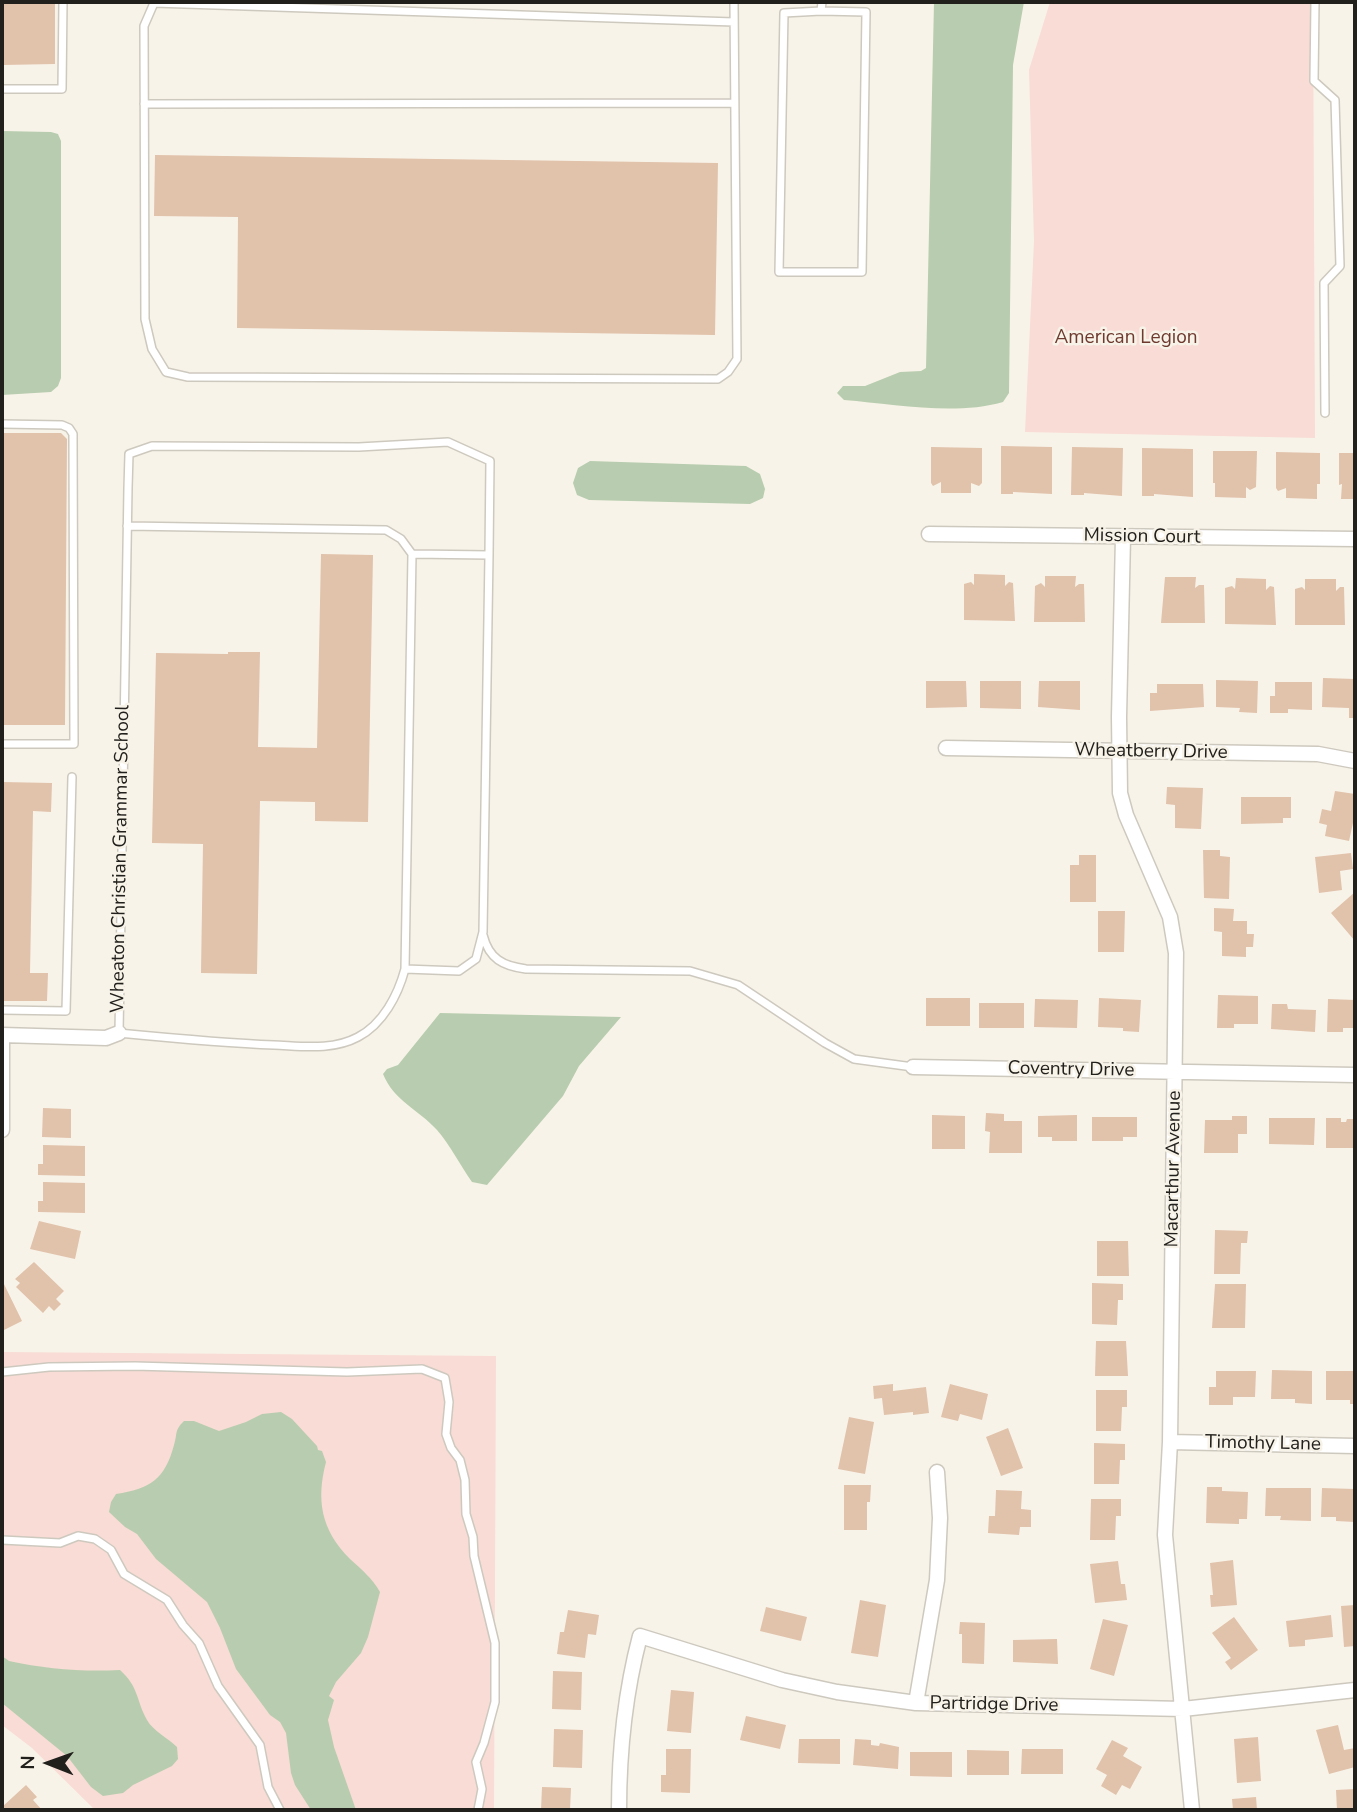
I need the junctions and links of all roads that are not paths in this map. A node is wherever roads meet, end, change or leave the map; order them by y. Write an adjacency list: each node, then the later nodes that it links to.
1 (63, 2): 8 (lane)
2 (154, 2): 7 (lane); 10 (lane)
3 (734, 2): 7 (lane)
4 (821, 2): 6 (lane)
5 (1315, 2): 11 (lane)
6 (821, 11): 6 (lane)
7 (734, 22): 9 (lane)
8 (2, 89)
9 (734, 103): 10 (lane); 10 (lane)
10 (144, 104)
11 (1325, 413)
12 (2, 424): 19 (lane)
13 (127, 526): 17 (lane); 18 (lane, Wheaton Christian Grammar School); 27 (lane, Wheaton Christian Grammar School)
14 (929, 534): 15 (street, Mission Court)
15 (1123, 537): 16 (street, Mission Court); 21 (street, Macarthur Avenue)
16 (1355, 539)
17 (412, 554): 18 (lane); 25 (lane, Wheaton Christian Grammar School)
18 (489, 555): 24 (lane)
19 (2, 744)
20 (947, 748): 21 (street, Wheatberry Drive)
21 (1119, 751): 22 (street, Wheatberry Drive); 30 (street, Macarthur Avenue)
22 (1355, 761)
23 (72, 777): 26 (lane)
24 (483, 932): 25 (lane); 29 (lane)
25 (405, 969): 27 (lane, Wheaton Christian Grammar School)
26 (2, 1010)
27 (119, 1033): 28 (street)
28 (2, 1035): 32 (street)
29 (913, 1067): 30 (street, Coventry Drive)
30 (1176, 1072): 31 (street, Coventry Drive); 34 (street, Macarthur Avenue)
31 (1355, 1074)
32 (2, 1130)
33 (2, 1372): 42 (lane)
34 (1170, 1442): 35 (street, Timothy Lane); 40 (street, Macarthur Avenue)
35 (1355, 1446)
36 (937, 1472): 39 (street)
37 (2, 1540): 41 (lane)
38 (1355, 1690): 40 (street, Partridge Drive)
39 (916, 1703): 40 (street, Partridge Drive); 43 (street, Partridge Drive)
40 (1182, 1709): 44 (street, Macarthur Avenue)
41 (280, 1810)
42 (478, 1810)
43 (619, 1810)
44 (1192, 1810)

